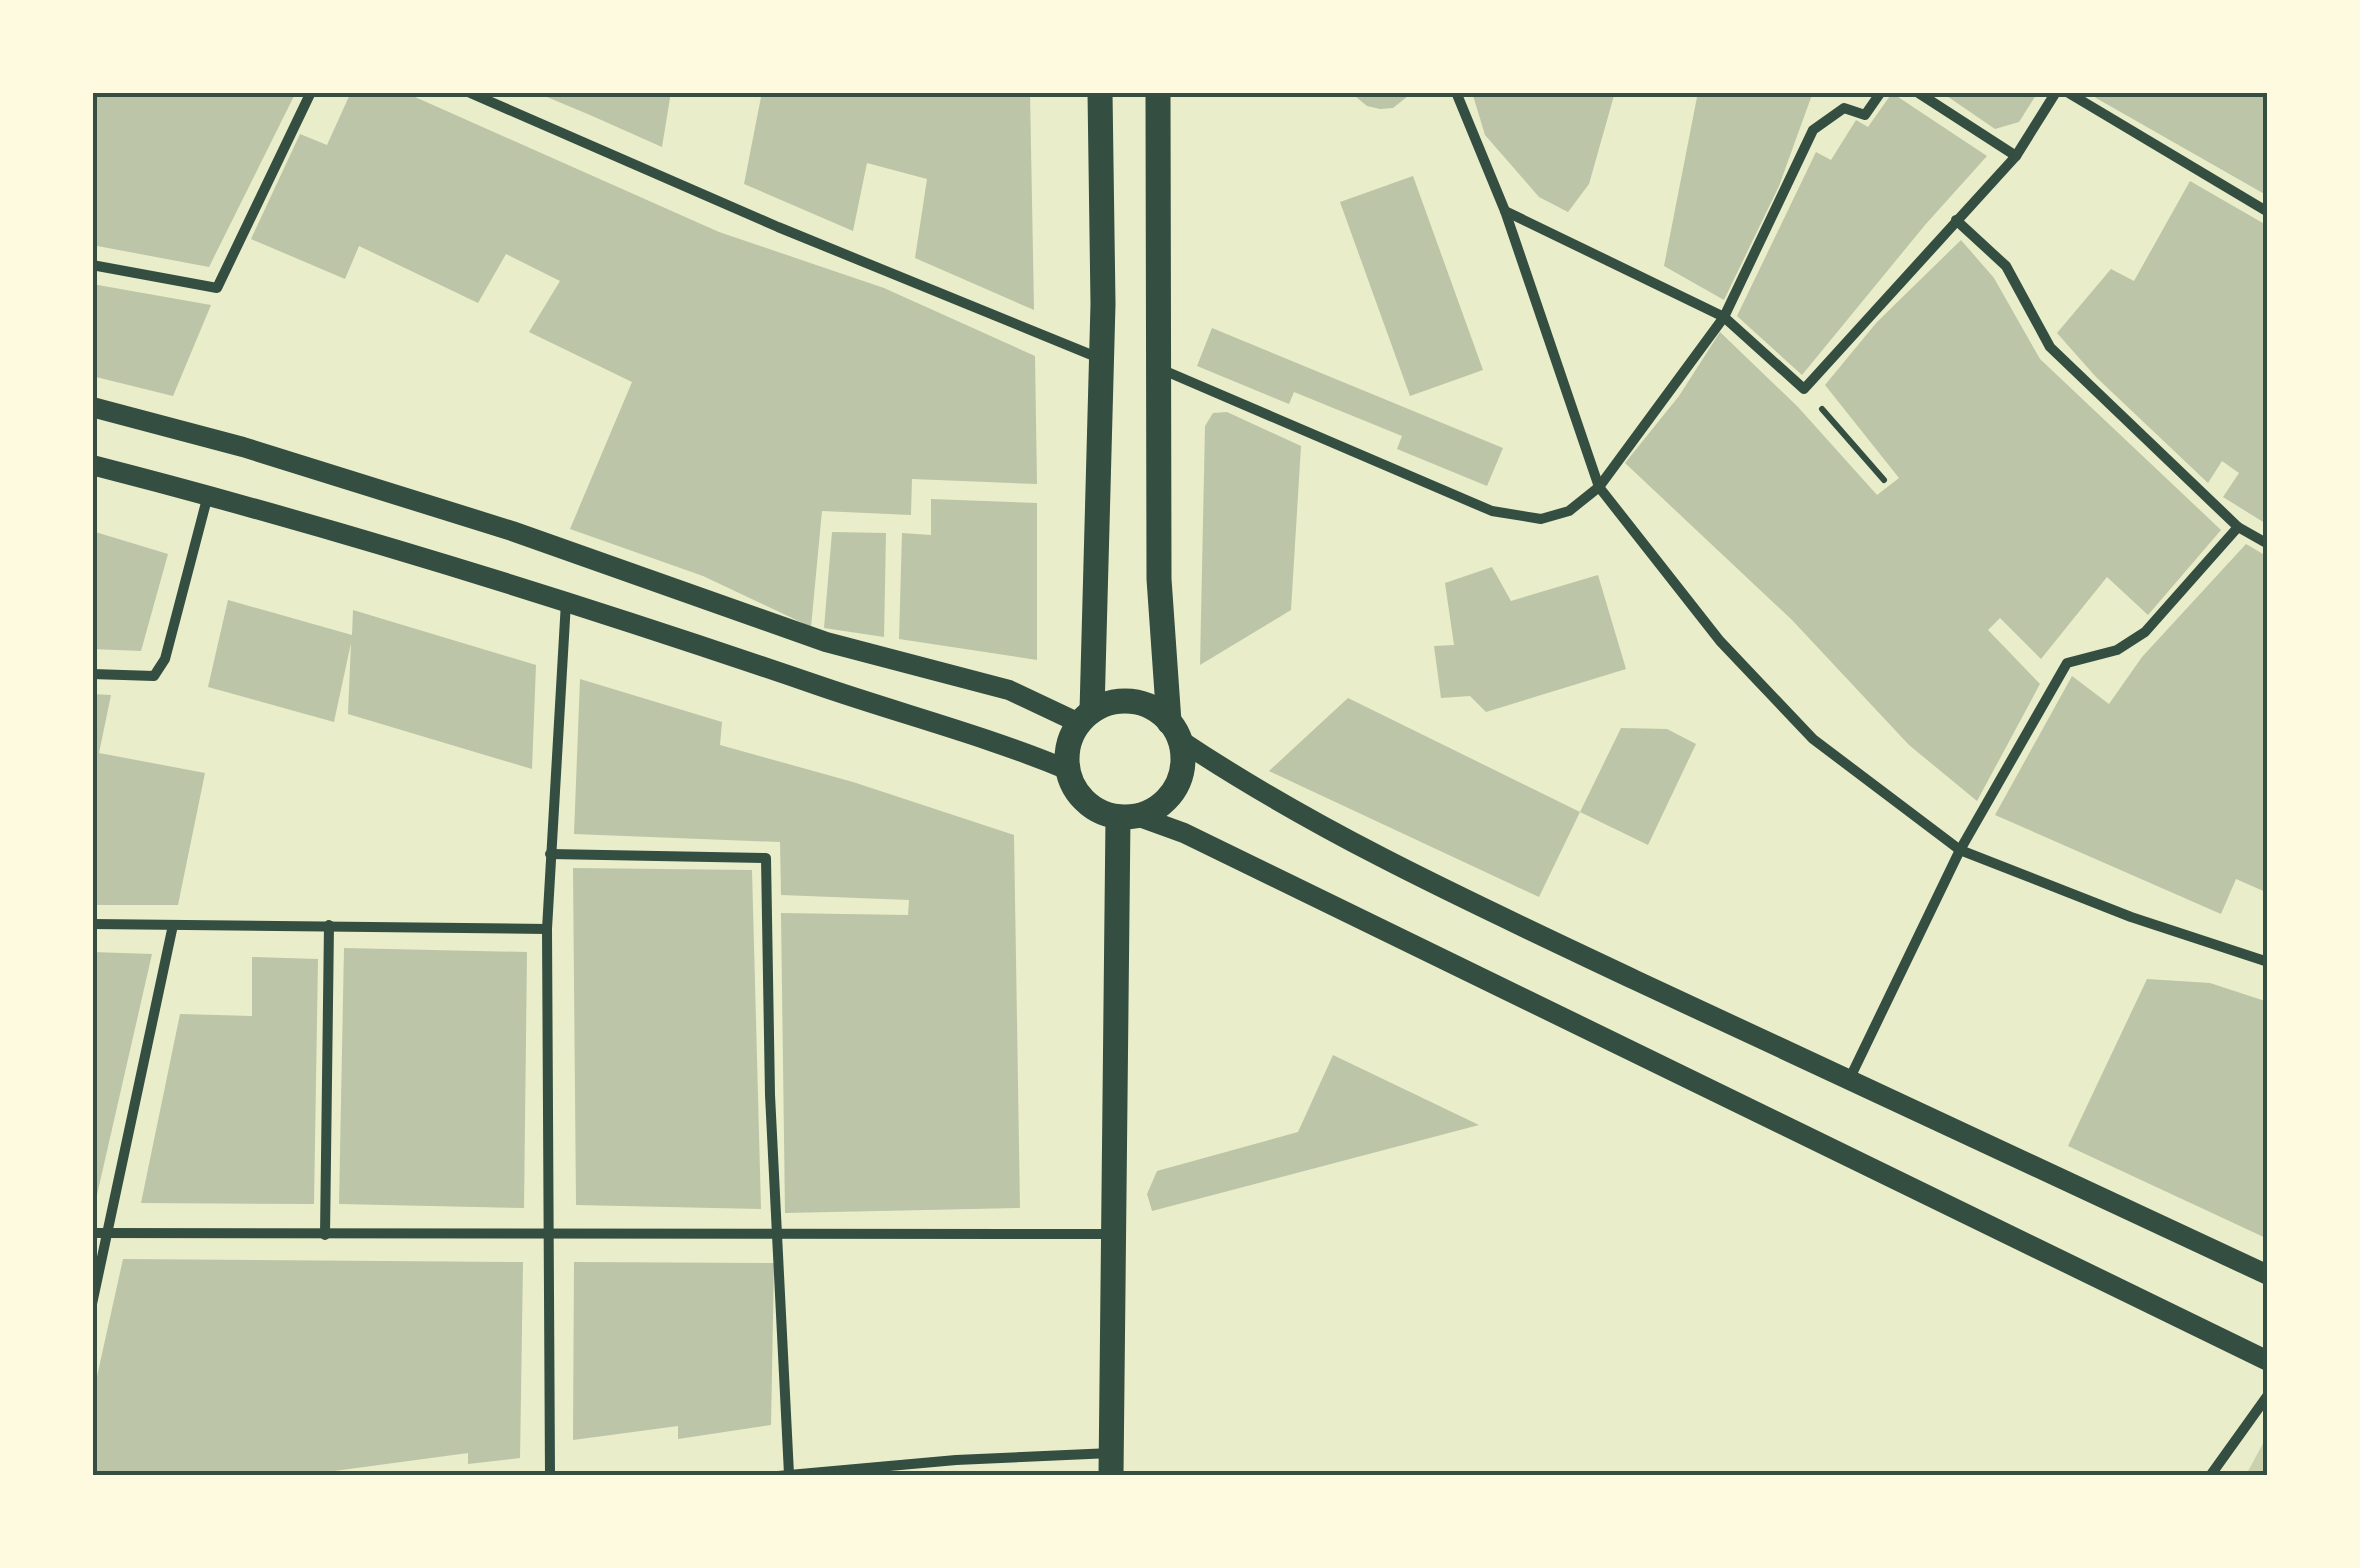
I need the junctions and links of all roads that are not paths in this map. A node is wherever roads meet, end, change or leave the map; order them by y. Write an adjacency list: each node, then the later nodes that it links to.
1 (312, 92): 14 (street)
2 (468, 92): 16 (street)
3 (1100, 92): 16 (main road)
4 (1158, 92): 17 (main road)
5 (1456, 92): 11 (street)
6 (1881, 92): 15 (street)
7 (1917, 92): 10 (street)
8 (2056, 92): 10 (street)
9 (2066, 92): 12 (street)
10 (2016, 156): 13 (street)
11 (1504, 211): 15 (street); 20 (street)
12 (2268, 212)
13 (1956, 220): 15 (street); 22 (street)
14 (92, 265)
15 (1724, 318): 20 (street)
16 (1101, 359): 26 (main road)
17 (1162, 370): 20 (street); 27 (main road)
18 (92, 407): 26 (main road)
19 (92, 465): 21 (main road)
20 (1600, 486): 30 (street)
21 (208, 495): 24 (main road); 25 (street)
22 (2238, 527): 23 (street); 30 (street)
23 (2268, 544)
24 (566, 599): 28 (main road); 31 (street)
25 (92, 674)
26 (1086, 717): 27 (main road); 28 (main road)
27 (1174, 731): 29 (main road); 37 (main road)
28 (1068, 770): 29 (main road)
29 (1128, 816): 41 (main road); 46 (main road)
30 (1960, 850): 36 (street); 37 (street)
31 (550, 854): 35 (street); 43 (street)
32 (92, 924): 33 (street)
33 (173, 925): 34 (street); 39 (street)
34 (329, 925): 35 (street); 42 (street)
35 (546, 929): 40 (street)
36 (2268, 962)
37 (1847, 1083): 44 (main road)
38 (92, 1233): 39 (street)
39 (108, 1233): 42 (street); 45 (street)
40 (550, 1234): 42 (street); 43 (street); 50 (street)
41 (1113, 1234): 43 (street); 48 (main road)
42 (325, 1235)
43 (778, 1235): 49 (street)
44 (2268, 1275)
45 (92, 1304)
46 (2268, 1361)
47 (2268, 1395): 51 (street)
48 (1111, 1464): 49 (street)
49 (783, 1475)
50 (550, 1476)
51 (2210, 1476)

